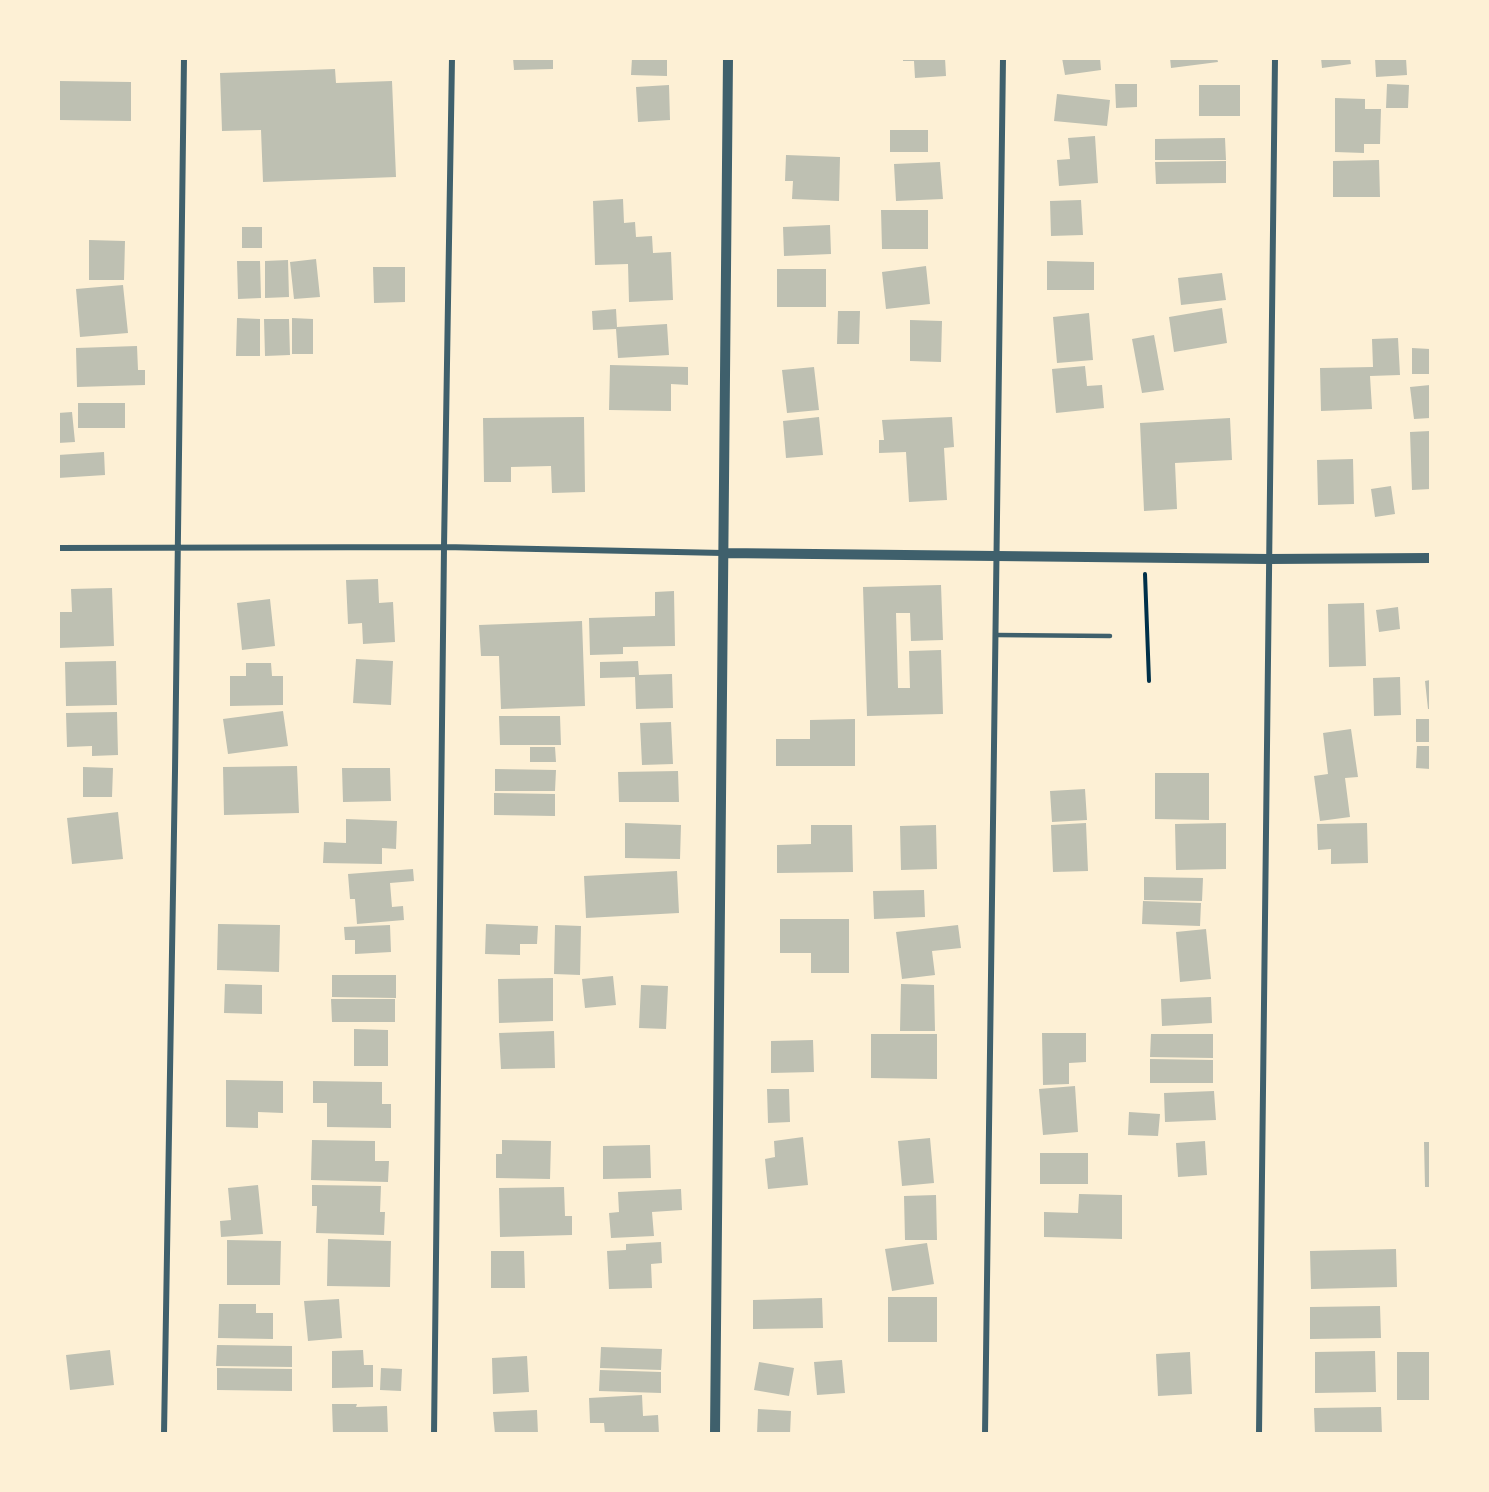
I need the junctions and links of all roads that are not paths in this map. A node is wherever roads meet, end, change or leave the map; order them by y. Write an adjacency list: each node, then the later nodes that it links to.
1 (184, 58): 8 (street)
2 (452, 58): 6 (street)
3 (728, 58): 9 (street)
4 (1003, 58): 10 (street)
5 (1275, 58): 12 (street)
6 (444, 547): 8 (street); 9 (street); 16 (street)
7 (58, 548): 8 (street)
8 (178, 549): 15 (street)
9 (723, 553): 10 (street); 17 (street)
10 (997, 555): 12 (street); 13 (street)
11 (1431, 558): 12 (street)
12 (1269, 559): 19 (street)
13 (996, 635): 14 (lane); 18 (street)
14 (1110, 636)
15 (164, 1434)
16 (434, 1434)
17 (715, 1434)
18 (985, 1434)
19 (1258, 1434)

